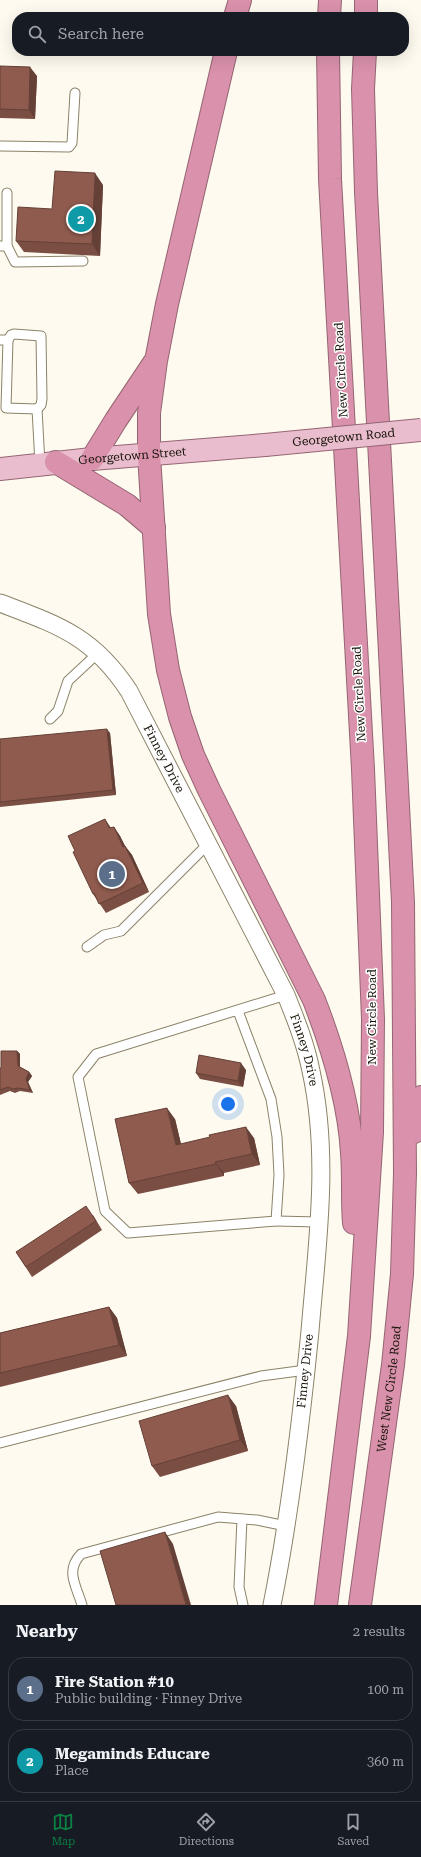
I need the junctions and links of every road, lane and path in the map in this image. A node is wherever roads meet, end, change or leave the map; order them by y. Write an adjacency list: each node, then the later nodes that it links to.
1 (240, 0): 4 (highway)
2 (330, 0): 5 (highway)
3 (366, 0): 6 (highway)
4 (236, 12)
5 (329, 12)
6 (366, 12)
7 (225, 56): 16 (highway)
8 (328, 56): 36 (highway, New Circle Road)
9 (364, 56): 33 (highway)
10 (75, 93): 11 (lane)
11 (0, 146)
12 (7, 193): 13 (lane)
13 (3, 246): 14 (lane)
14 (83, 261)
15 (4, 340): 17 (lane); 17 (lane)
16 (156, 361): 20 (highway); 21 (highway)
17 (37, 409): 22 (lane)
18 (421, 430): 19 (main road, Georgetown Road, bridge)
19 (266, 445): 20 (main road, Georgetown Street)
20 (149, 455): 21 (main road, Georgetown Street); 24 (highway)
21 (92, 459): 22 (main road, Georgetown Street)
22 (48, 463): 23 (main road, Georgetown Street); 24 (highway)
23 (0, 469)
24 (154, 528): 36 (highway)
25 (0, 603): 26 (street, Finney Drive)
26 (98, 653): 27 (lane); 28 (street, Finney Drive)
27 (50, 719)
28 (208, 844): 29 (lane); 30 (street, Finney Drive)
29 (87, 947)
30 (286, 995): 31 (lane); 35 (street, Finney Drive)
31 (238, 1011): 34 (lane); 34 (lane)
32 (421, 1097): 33 (highway)
33 (405, 1173): 45 (highway, West New Circle Road)
34 (276, 1221): 35 (lane)
35 (319, 1222): 37 (street, Finney Drive)
36 (359, 1336): 44 (highway)
37 (306, 1370): 38 (lane); 40 (street, Finney Drive)
38 (0, 1443)
39 (242, 1519): 40 (lane); 41 (lane); 42 (lane)
40 (286, 1526): 43 (street, Finney Drive)
41 (82, 1605)
42 (243, 1605)
43 (270, 1605)
44 (326, 1605)
45 (360, 1605)

